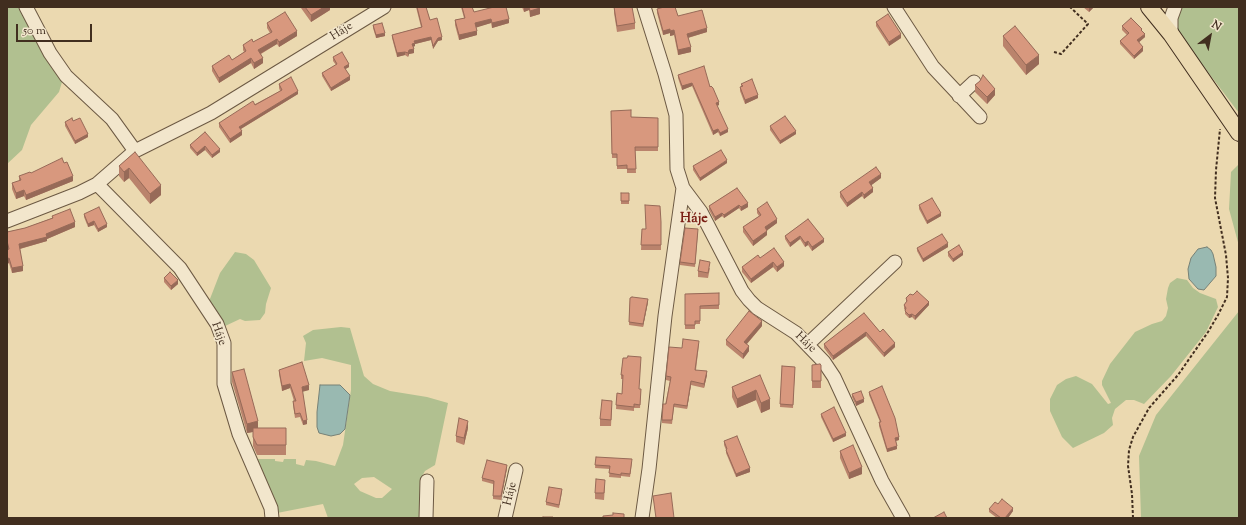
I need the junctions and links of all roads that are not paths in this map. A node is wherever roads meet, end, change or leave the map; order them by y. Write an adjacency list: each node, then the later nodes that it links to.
1 (26, 7): 12 (street)
2 (384, 7): 12 (street, Háje)
3 (644, 7): 14 (street, Háje)
4 (894, 7): 9 (street)
5 (1149, 7): 7 (main road)
6 (1175, 7): 7 (street)
7 (1171, 34): 11 (main road)
8 (974, 82): 9 (street)
9 (959, 96): 10 (street)
10 (980, 117)
11 (1239, 133)
12 (135, 151): 13 (street, Háje)
13 (96, 184): 15 (street, Háje); 20 (street, Háje)
14 (683, 188): 17 (street, Háje); 23 (street, Háje)
15 (7, 221)
16 (895, 262): 17 (street)
17 (808, 344): 24 (street, Háje)
18 (516, 470): 22 (street, Háje)
19 (427, 481): 21 (street)
20 (272, 518)
21 (426, 518)
22 (505, 518)
23 (642, 518)
24 (903, 518)

